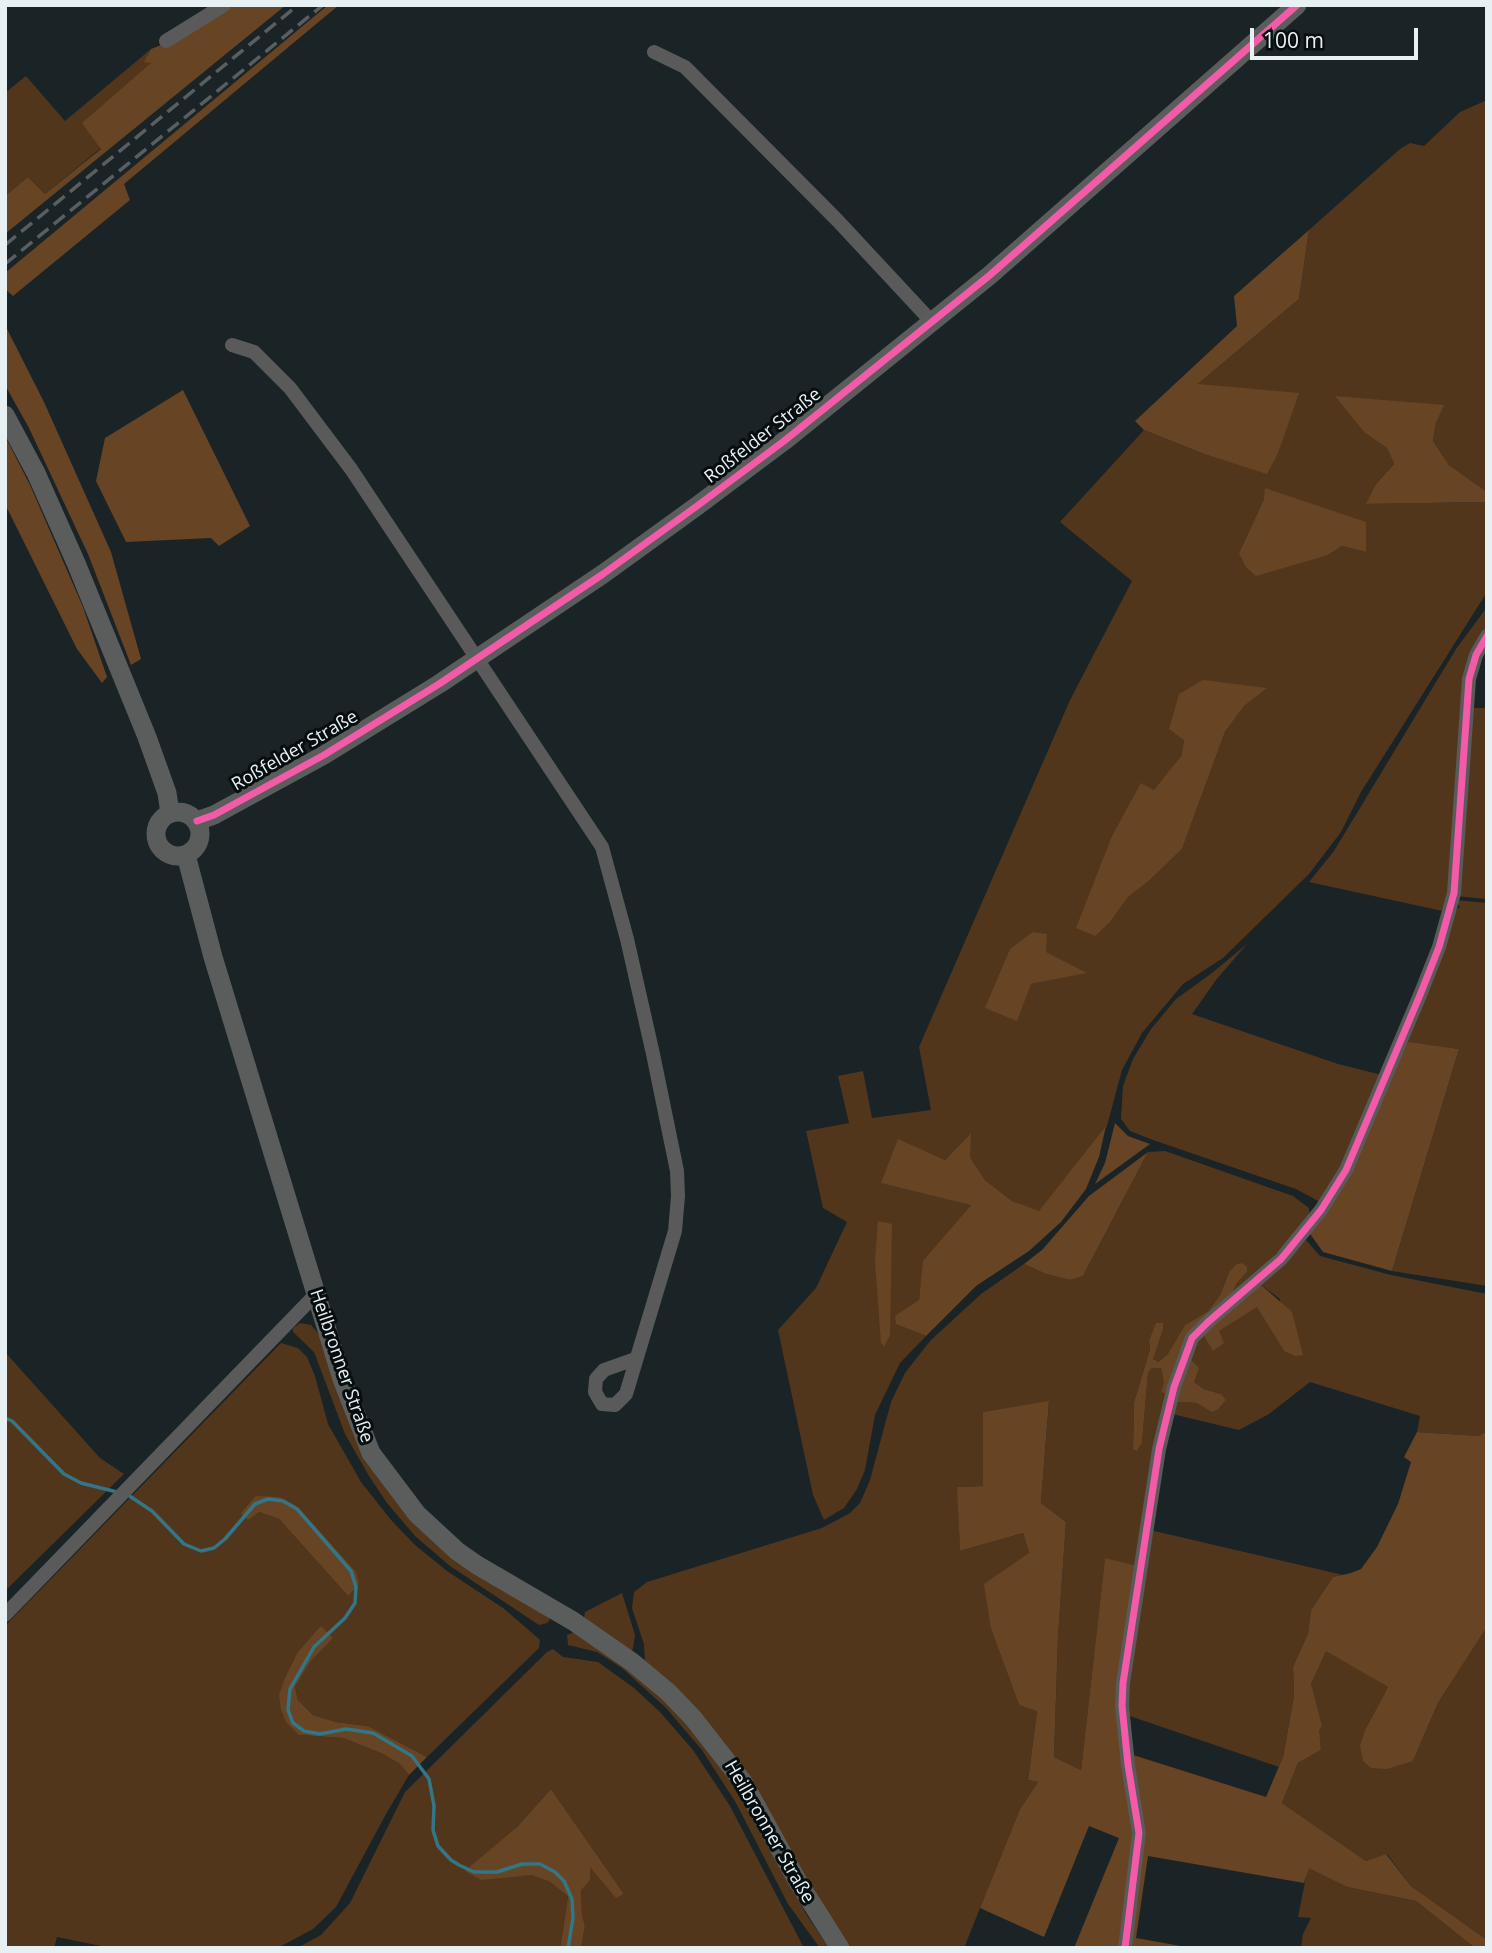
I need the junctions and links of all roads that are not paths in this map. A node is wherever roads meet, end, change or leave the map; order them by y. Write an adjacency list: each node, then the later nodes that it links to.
1 (224, 5): 3 (street)
2 (1290, 8): 5 (main road, Roßfelder Straße)
3 (166, 41)
4 (654, 52): 5 (street)
5 (932, 322): 9 (main road, Roßfelder Straße)
6 (232, 345): 9 (street)
7 (5, 415): 10 (main road)
8 (1487, 636): 17 (street)
9 (478, 659): 11 (main road, Roßfelder Straße); 14 (street)
10 (170, 813): 11 (main road); 12 (main road)
11 (197, 821): 12 (main road)
12 (186, 855): 13 (main road, Heilbronner Straße)
13 (316, 1294): 15 (street); 16 (main road, Heilbronner Straße)
14 (635, 1359)
15 (5, 1615)
16 (840, 1948)
17 (1125, 1948)

